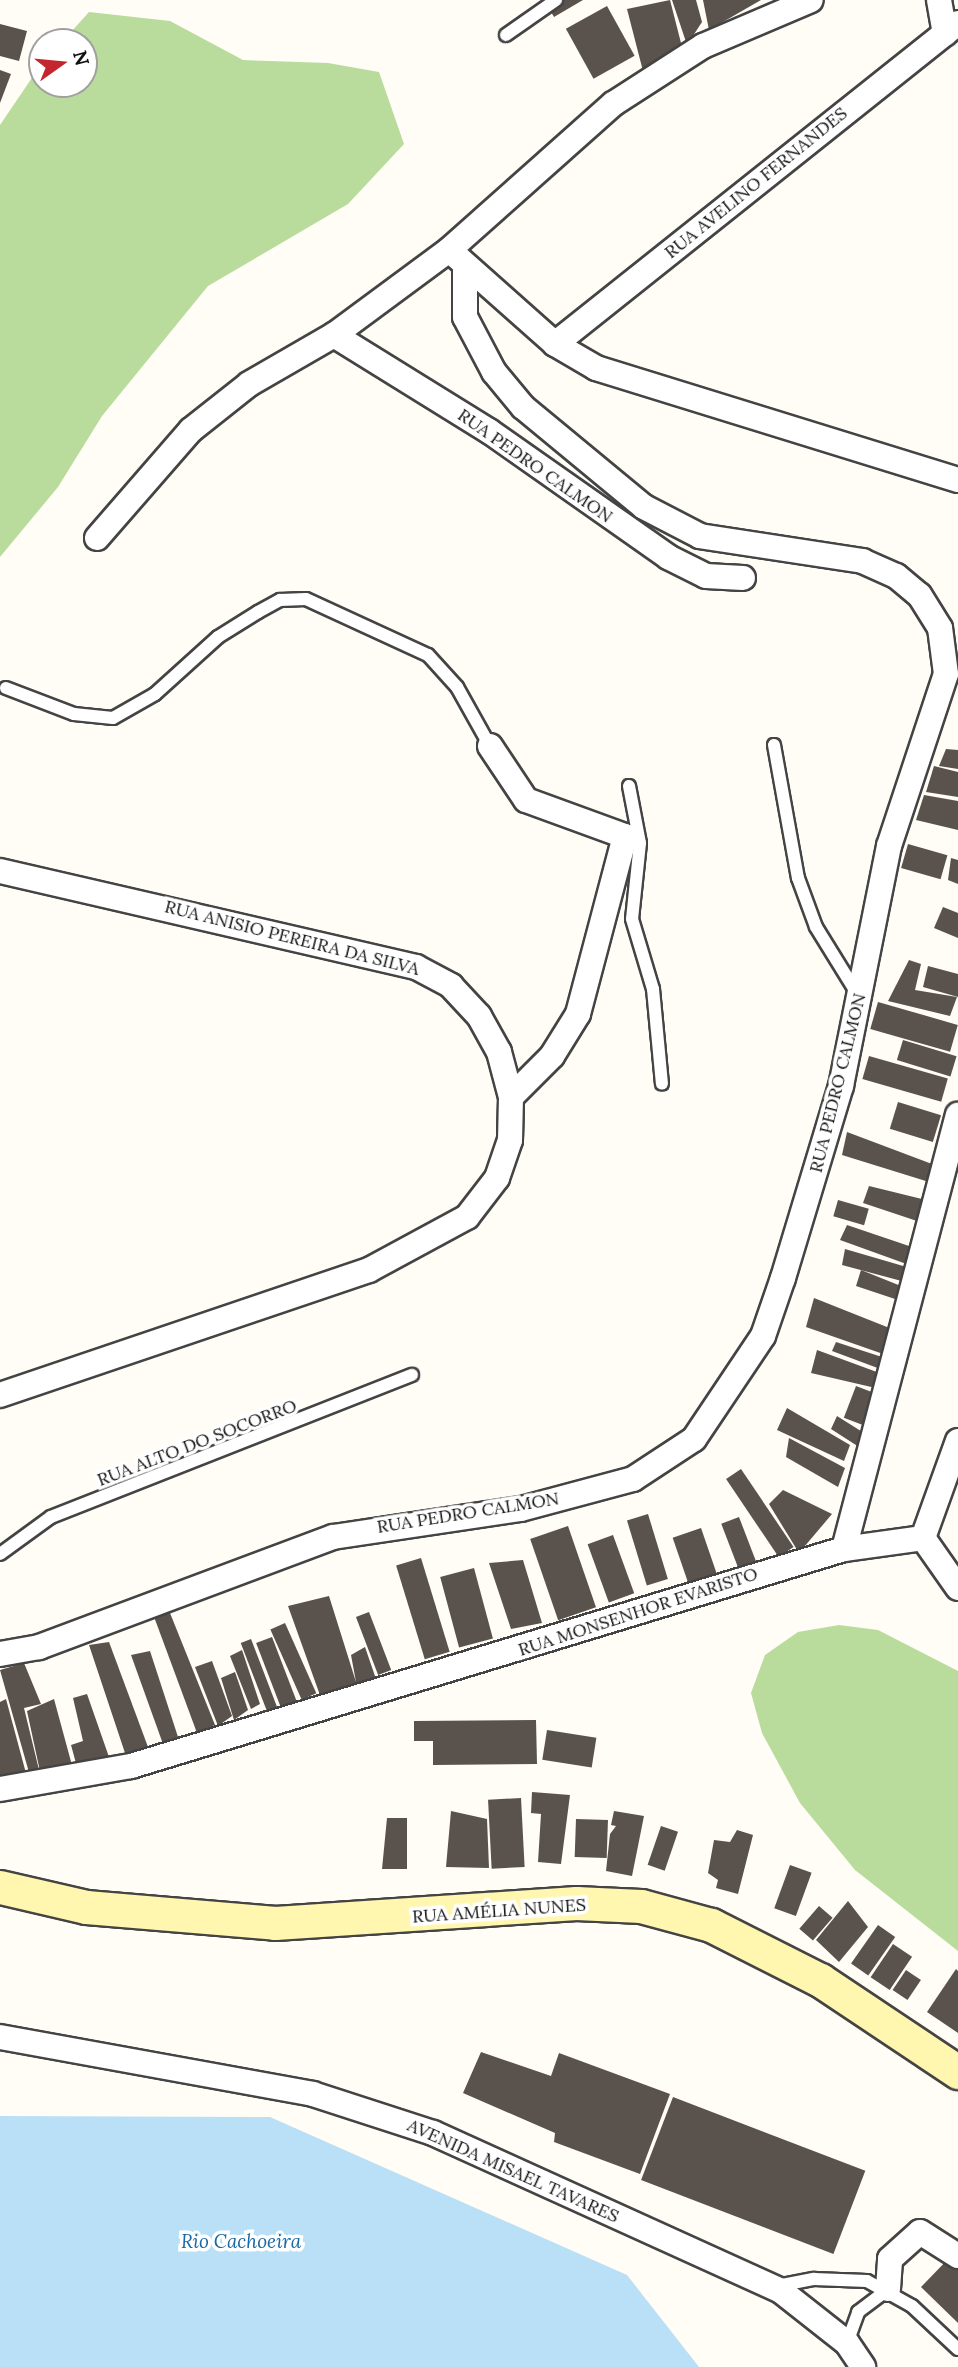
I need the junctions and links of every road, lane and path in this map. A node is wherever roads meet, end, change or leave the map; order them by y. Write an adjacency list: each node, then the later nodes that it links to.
1 (555, 0): 5 (lane)
2 (811, 0): 6 (street)
3 (939, 0): 4 (street)
4 (951, 28): 8 (street, RUA AVELINO FERNANDES)
5 (506, 35)
6 (457, 257): 7 (street); 8 (street); 17 (street, RUA PEDRO CALMON)
7 (334, 335): 10 (street); 11 (street, RUA PEDRO CALMON)
8 (555, 344): 9 (street)
9 (958, 480)
10 (97, 538)
11 (743, 578)
12 (6, 688): 14 (lane)
13 (774, 745): 17 (lane)
14 (490, 746): 19 (street)
15 (629, 786): 18 (lane)
16 (0, 871): 19 (street, RUA ANISIO PEREIRA DA SILVA)
17 (860, 998): 28 (street, RUA PEDRO CALMON)
18 (662, 1084)
19 (511, 1097): 22 (street, RUA ANISIO PEREIRA DA SILVA)
20 (958, 1115): 25 (street)
21 (412, 1375): 26 (lane, RUA ALTO DO SOCORRO)
22 (0, 1395)
23 (958, 1441): 24 (street)
24 (923, 1538): 25 (street, RUA MONSENHOR EVARISTO); 27 (street)
25 (844, 1549): 29 (street, RUA MONSENHOR EVARISTO)
26 (0, 1554)
27 (958, 1588)
28 (0, 1654)
29 (0, 1789)
30 (0, 1887): 32 (main road, RUA AMÉLIA NUNES)
31 (0, 2037): 34 (street, AVENIDA MISAEL TAVARES)
32 (958, 2072)
33 (958, 2256): 35 (street)
34 (772, 2287): 35 (lane); 36 (street, AVENIDA MISAEL TAVARES)
35 (888, 2289): 36 (lane); 37 (lane)
36 (847, 2343): 38 (street, AVENIDA MISAEL TAVARES)
37 (958, 2349)
38 (863, 2367)

